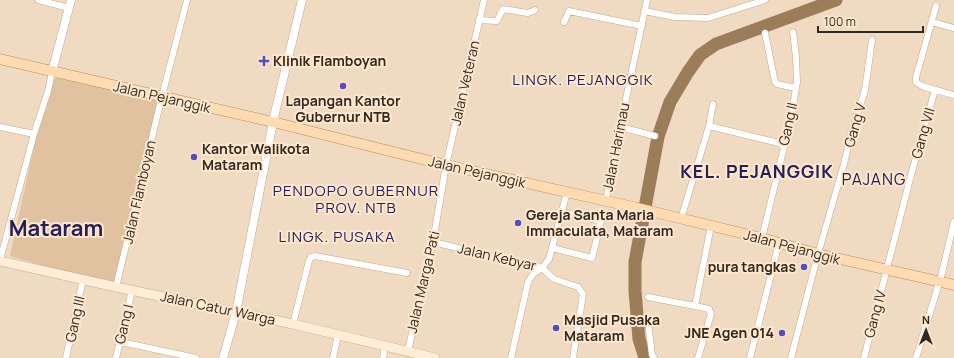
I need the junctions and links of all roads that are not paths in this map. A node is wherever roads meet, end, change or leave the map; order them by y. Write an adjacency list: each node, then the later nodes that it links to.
1 (38, 0): 7 (street)
2 (187, 0): 24 (street, Jalan Flamboyan)
3 (302, 0): 26 (street)
4 (484, 0): 11 (street, Jalan Veteran)
5 (647, 0): 10 (street, Jalan Harimau)
6 (765, 0): 10 (street)
7 (70, 4): 20 (street)
8 (936, 6): 13 (street)
9 (535, 10): 11 (street)
10 (644, 11): 14 (street, Jalan Harimau)
11 (479, 20): 33 (street, Jalan Veteran)
12 (564, 22): 14 (street)
13 (932, 22): 15 (street); 22 (street)
14 (642, 26): 29 (street, Jalan Harimau)
15 (954, 28)
16 (793, 32): 21 (street, Gang II)
17 (765, 33): 21 (street)
18 (872, 40): 44 (street, Gang V)
19 (0, 60): 20 (main road, Jalan Pejanggik)
20 (52, 72): 24 (main road, Jalan Pejanggik); 30 (street)
21 (796, 88): 32 (street, Gang II)
22 (935, 90): 23 (street); 47 (street, Gang VII)
23 (954, 95)
24 (162, 96): 26 (main road, Jalan Pejanggik); 52 (street, Jalan Flamboyan)
25 (713, 104): 27 (street)
26 (274, 122): 33 (main road, Jalan Pejanggik); 56 (street)
27 (709, 126): 32 (street); 37 (street)
28 (0, 127): 30 (street)
29 (620, 127): 31 (street); 35 (street, Jalan Harimau)
30 (34, 134): 45 (street)
31 (655, 136)
32 (783, 146): 40 (street, Gang II)
33 (446, 165): 34 (main road, Jalan Pejanggik); 41 (street, Jalan Marga Pati)
34 (566, 192): 35 (main road, Jalan Pejanggik); 36 (street)
35 (606, 201): 37 (main road, Jalan Pejanggik)
36 (562, 212): 43 (street); 43 (street)
37 (681, 219): 39 (main road, Jalan Pejanggik)
38 (954, 222): 50 (street)
39 (711, 226): 40 (main road, Jalan Pejanggik); 55 (street)
40 (762, 238): 42 (main road, Jalan Pejanggik)
41 (433, 242): 46 (street, Jalan Kebyar); 62 (street, Jalan Marga Pati)
42 (779, 242): 44 (main road, Jalan Pejanggik); 74 (street)
43 (552, 248): 46 (street)
44 (818, 254): 47 (main road, Jalan Pejanggik); 75 (street, Gang V)
45 (0, 260): 49 (main road, Jalan Catur Warga)
46 (542, 268): 70 (street); 71 (street, Jalan Kebyar)
47 (887, 270): 50 (main road, Jalan Pejanggik); 76 (street, Gang IV)
48 (407, 273): 58 (street)
49 (83, 279): 52 (main road, Jalan Catur Warga); 63 (street, Gang III)
50 (940, 281): 51 (main road, Jalan Pejanggik); 77 (street)
51 (954, 285)
52 (116, 287): 53 (main road, Jalan Catur Warga)
53 (132, 290): 56 (main road, Jalan Catur Warga); 60 (street, Gang I)
54 (648, 297): 55 (street)
55 (694, 306): 73 (street)
56 (236, 312): 58 (main road, Jalan Catur Warga); 66 (street)
57 (648, 322): 72 (street)
58 (293, 324): 59 (main road, Jalan Catur Warga)
59 (338, 335): 61 (main road, Jalan Catur Warga); 67 (street)
60 (121, 342): 64 (street, Gang I); 65 (street)
61 (385, 346): 62 (main road, Jalan Catur Warga); 68 (street)
62 (408, 351): 69 (main road, Jalan Catur Warga)
63 (66, 358)
64 (116, 358)
65 (196, 358)
66 (223, 358)
67 (333, 358)
68 (383, 358)
69 (435, 358)
70 (511, 358)
71 (573, 358)
72 (654, 358)
73 (698, 358)
74 (750, 358)
75 (791, 358)
76 (864, 358)
77 (916, 358)

